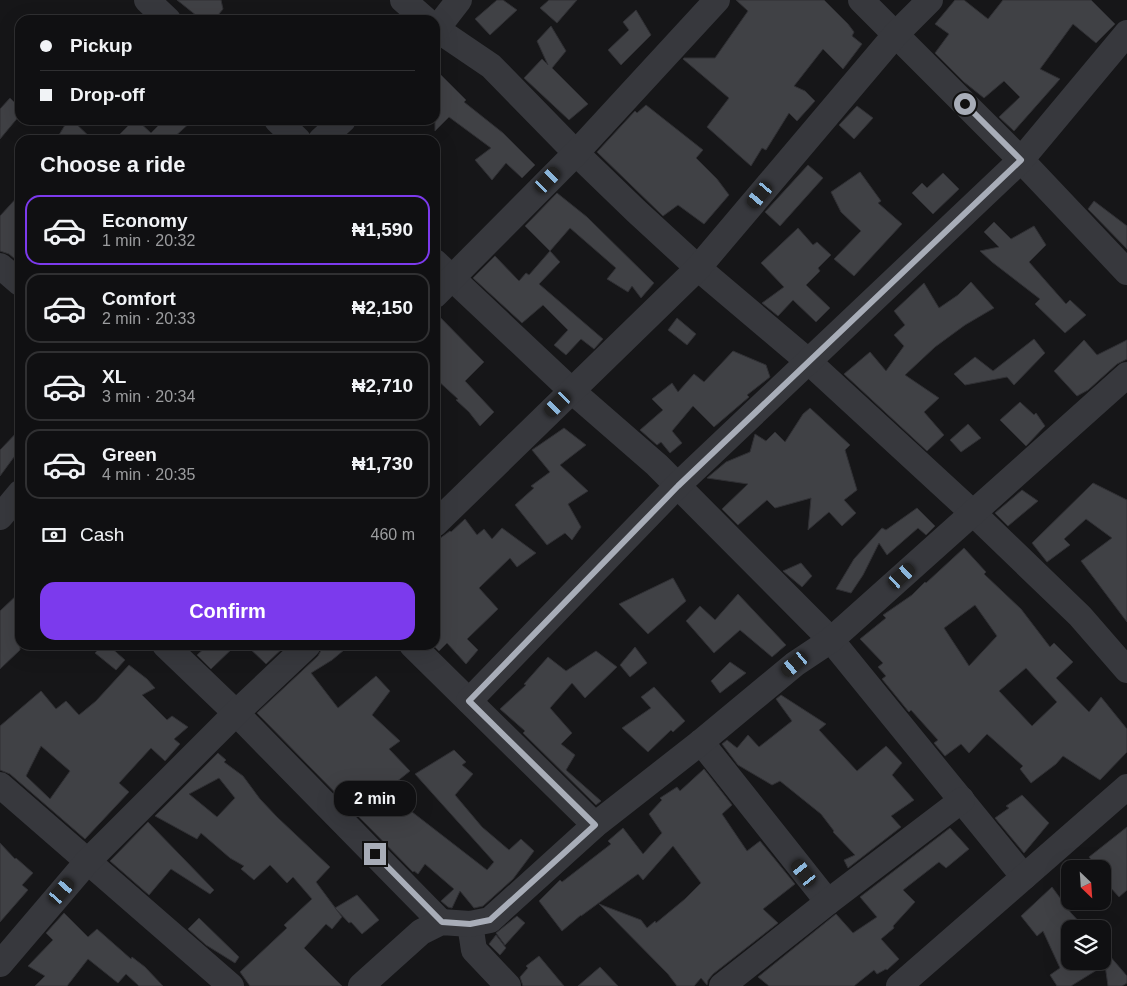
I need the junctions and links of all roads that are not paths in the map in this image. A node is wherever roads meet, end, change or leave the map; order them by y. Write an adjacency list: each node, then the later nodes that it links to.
1 (147, 0): 7 (street)
2 (403, 0): 8 (street)
3 (459, 0): 9 (street)
4 (718, 0): 17 (street)
5 (861, 0): 12 (street)
6 (930, 0): 12 (street)
7 (163, 15)
8 (420, 15)
9 (440, 20)
10 (440, 32): 17 (street)
11 (1127, 33): 18 (street)
12 (896, 34): 18 (street); 20 (street)
13 (282, 125): 15 (street)
14 (338, 125): 16 (street)
15 (293, 135)
16 (326, 135)
17 (576, 153): 20 (street); 22 (street)
18 (1021, 160): 21 (street); 24 (street)
19 (0, 266): 23 (street)
20 (698, 268): 24 (street); 26 (street)
21 (1127, 272)
22 (441, 278): 26 (street)
23 (15, 279)
24 (809, 362): 27 (street); 28 (street)
25 (1127, 375): 28 (street)
26 (572, 391): 27 (street); 29 (street)
27 (678, 486): 30 (street); 35 (street)
28 (973, 513): 30 (street); 34 (street)
29 (440, 519)
30 (831, 640): 37 (street); 40 (street)
31 (170, 650): 36 (street)
32 (303, 650): 36 (street)
33 (417, 650): 35 (street)
34 (1127, 670)
35 (469, 701): 41 (street)
36 (236, 713): 42 (street); 45 (street)
37 (701, 742): 41 (street); 44 (street)
38 (0, 785): 42 (street)
39 (1127, 787): 43 (street)
40 (962, 800): 43 (street); 44 (street)
41 (595, 825): 46 (street)
42 (87, 862): 47 (street); 48 (street)
43 (1024, 877): 52 (street)
44 (828, 902): 51 (street)
45 (442, 922): 46 (street); 49 (street)
46 (470, 924): 50 (street)
47 (0, 964)
48 (231, 986)
49 (361, 986)
50 (508, 986)
51 (722, 986)
52 (899, 986)

